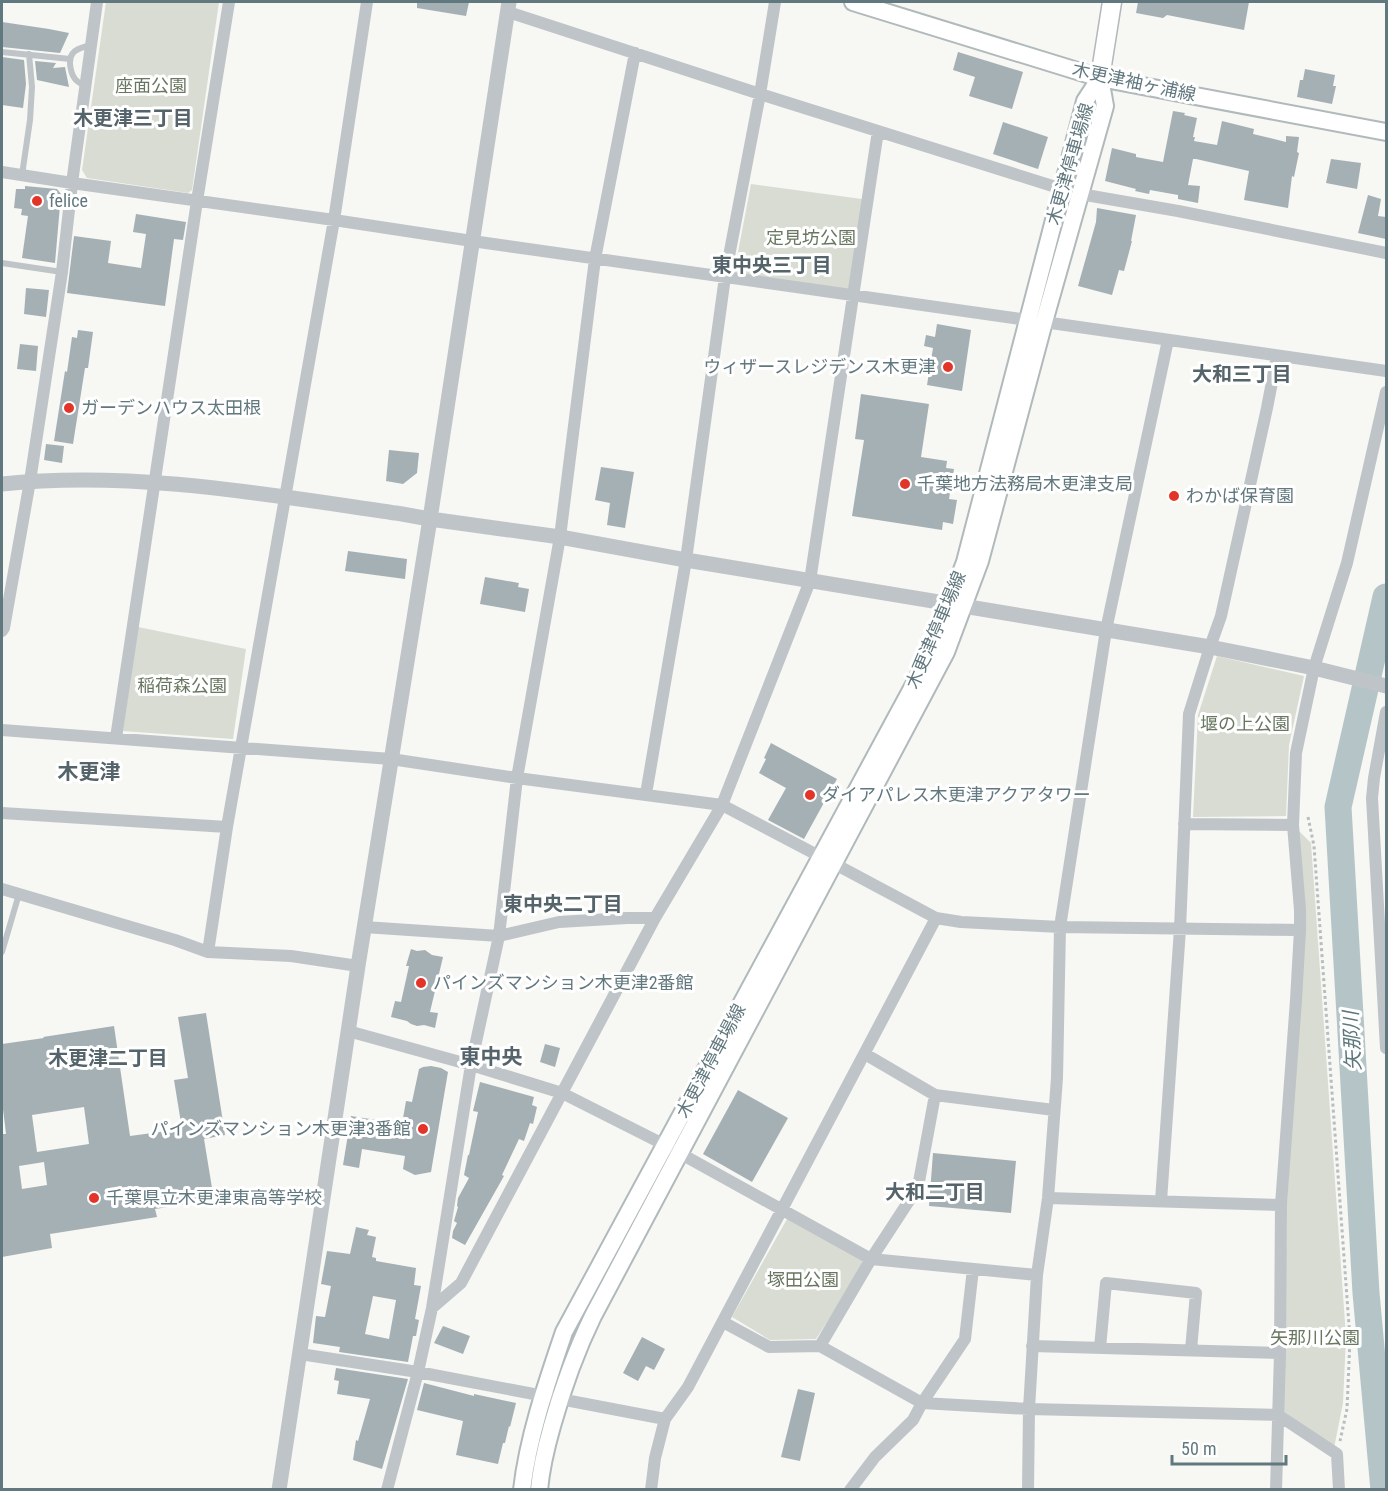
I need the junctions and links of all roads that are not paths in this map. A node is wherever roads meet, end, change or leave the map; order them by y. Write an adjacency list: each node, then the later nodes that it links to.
1 (97, 2): 8 (street)
2 (229, 2): 23 (street)
3 (367, 2): 24 (street)
4 (775, 2): 15 (street)
5 (853, 2): 13 (main road, 木更津袖ヶ浦線)
6 (1112, 2): 13 (main road)
7 (509, 7): 10 (street); 25 (street)
8 (91, 45): 12 (lane); 14 (street)
9 (2, 52): 11 (lane)
10 (635, 53): 15 (street); 27 (street)
11 (29, 54): 12 (lane); 19 (lane)
12 (70, 59): 14 (lane)
13 (1100, 78): 17 (main road, 木更津袖ヶ浦線); 21 (main road, 木更津停車場線); 22 (main road, 木更津停車場線)
14 (86, 86): 20 (street)
15 (760, 94): 16 (street); 30 (street)
16 (878, 131): 21 (street); 31 (street)
17 (1386, 132)
18 (2, 172): 19 (street)
19 (22, 175): 20 (street)
20 (72, 183): 23 (street); 29 (street)
21 (1062, 189): 32 (main road, 木更津停車場線)
22 (1080, 194): 26 (street); 32 (main road, 木更津停車場線)
23 (197, 201): 24 (street); 38 (street)
24 (334, 220): 25 (street); 40 (street)
25 (472, 241): 27 (street); 41 (street)
26 (1386, 253)
27 (595, 259): 30 (street); 42 (street)
28 (2, 263): 29 (lane)
29 (62, 272): 37 (street)
30 (725, 277): 31 (street); 43 (street)
31 (854, 295): 32 (street); 44 (street)
32 (1036, 321): 33 (street); 45 (main road, 木更津停車場線)
33 (1168, 340): 34 (street); 46 (street)
34 (1277, 356): 35 (street); 48 (street)
35 (1386, 371)
36 (1386, 392): 49 (street)
37 (30, 481): 38 (street); 39 (street); 47 (street)
38 (155, 483): 40 (street); 53 (street)
39 (2, 484)
40 (285, 498): 41 (street); 54 (street)
41 (430, 519): 42 (street); 55 (street)
42 (560, 537): 43 (street); 56 (street)
43 (686, 560): 44 (street); 57 (street)
44 (810, 581): 45 (street); 58 (street)
45 (956, 604): 46 (street); 63 (main road, 木更津停車場線)
46 (1106, 630): 48 (street); 69 (street)
47 (2, 631)
48 (1210, 647): 49 (street); 60 (street)
49 (1314, 668): 50 (street); 61 (street)
50 (1386, 686)
51 (1386, 712): 73 (street)
52 (2, 730): 53 (street)
53 (116, 738): 54 (street)
54 (241, 747): 55 (street); 62 (street)
55 (391, 759): 56 (street); 68 (street)
56 (517, 778): 57 (street); 72 (street)
57 (646, 794): 58 (street)
58 (722, 805): 63 (street); 66 (street)
59 (2, 813): 62 (street)
60 (1184, 824): 61 (street); 70 (street)
61 (1293, 825): 71 (street)
62 (227, 827): 75 (street)
63 (827, 860): 67 (street); 84 (main road, 木更津停車場線)
64 (2, 889): 65 (street)
65 (19, 894): 74 (lane); 75 (street)
66 (655, 918): 72 (street); 81 (street)
67 (936, 918): 69 (street); 79 (street)
68 (364, 927): 72 (street); 76 (street)
69 (1060, 927): 70 (street); 83 (street)
70 (1180, 929): 71 (street); 86 (street)
71 (1300, 930): 87 (street)
72 (499, 936): 80 (street)
73 (1383, 936): 78 (street)
74 (2, 952)
75 (208, 952): 76 (street)
76 (358, 966): 77 (street)
77 (348, 1031): 80 (street); 99 (street)
78 (1386, 1048)
79 (865, 1054): 82 (street); 88 (street)
80 (471, 1065): 81 (street); 92 (street)
81 (562, 1093): 84 (street); 92 (street)
82 (935, 1095): 83 (street); 89 (street)
83 (1054, 1110): 85 (street)
84 (672, 1149): 88 (street); 101 (main road, 木更津停車場線)
85 (1048, 1198): 86 (street); 91 (street)
86 (1161, 1201): 87 (street)
87 (1281, 1205): 98 (street)
88 (782, 1209): 89 (street); 93 (street)
89 (872, 1259): 90 (street); 94 (street)
90 (973, 1269): 91 (street); 102 (street)
91 (1036, 1275): 95 (street)
92 (432, 1308): 100 (street)
93 (723, 1322): 94 (street); 105 (street)
94 (820, 1346): 102 (street)
95 (1032, 1346): 96 (street); 103 (street)
96 (1100, 1348): 97 (street); 97 (street)
97 (1191, 1350): 98 (street)
98 (1280, 1353): 104 (street)
99 (300, 1354): 100 (street); 106 (street)
100 (418, 1372): 101 (street); 107 (street)
101 (552, 1397): 105 (street); 108 (main road, 木更津停車場線); 109 (main road, 木更津停車場線)
102 (922, 1403): 103 (street); 111 (street)
103 (1029, 1409): 104 (street); 112 (street)
104 (1278, 1415): 113 (street); 114 (street)
105 (665, 1419): 110 (street)
106 (279, 1490)
107 (387, 1490)
108 (522, 1490)
109 (539, 1490)
110 (651, 1490)
111 (850, 1490)
112 (1028, 1490)
113 (1276, 1490)
114 (1339, 1490)

